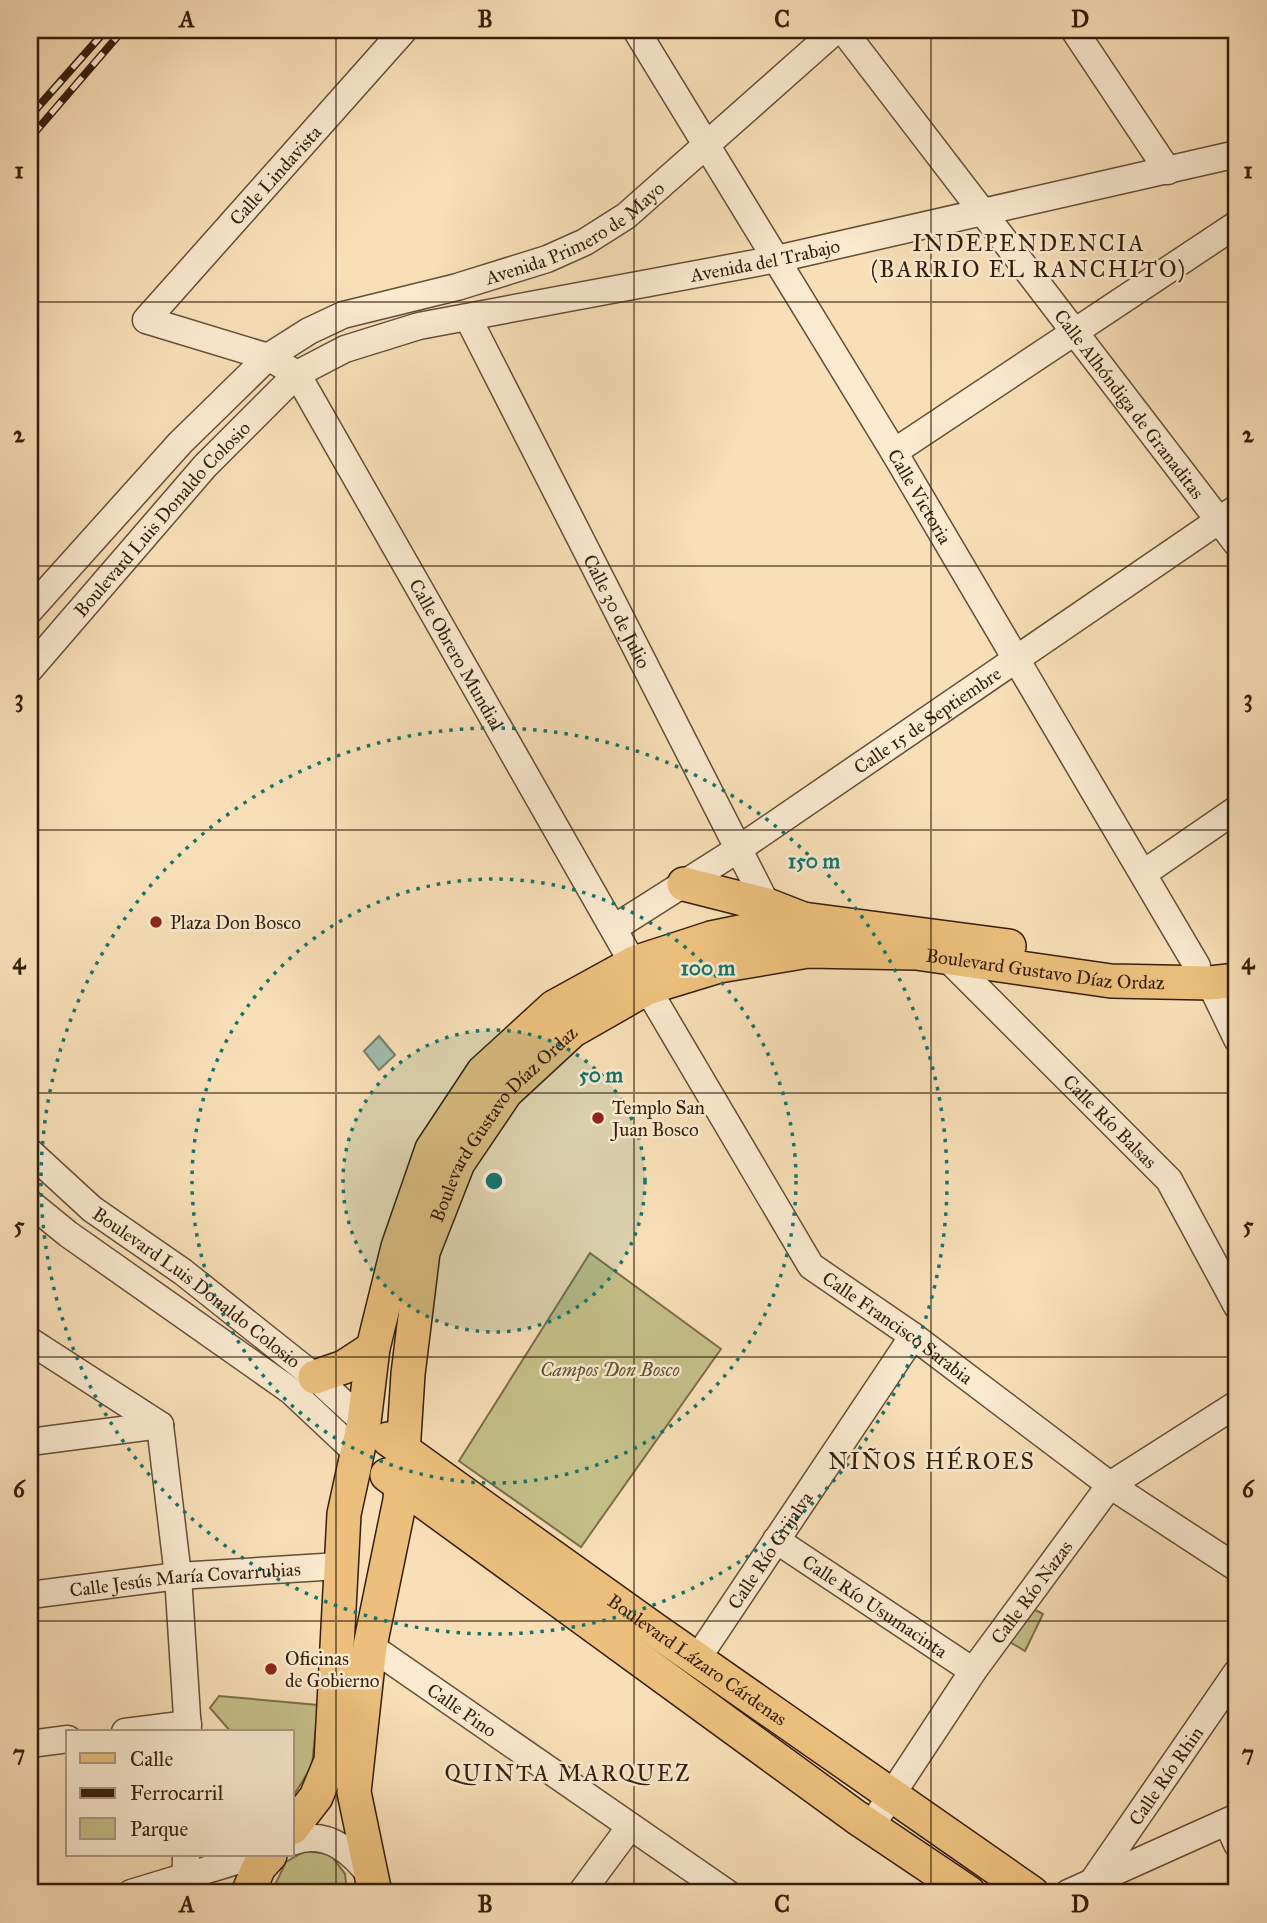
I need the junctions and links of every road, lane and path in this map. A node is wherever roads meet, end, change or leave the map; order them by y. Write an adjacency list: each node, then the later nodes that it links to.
1 (404, 30): 14 (street, Calle Lindavista)
2 (636, 30): 6 (street, Calle Victoria)
3 (836, 30): 6 (street, Avenida Primero de Mayo)
4 (843, 30): 9 (street, Calle Alhóndiga de Granaditas)
5 (1074, 30): 8 (street)
6 (707, 145): 11 (street, Calle Victoria); 14 (street, Avenida Primero de Mayo)
7 (1237, 155): 8 (street, Avenida del Trabajo)
8 (1168, 171): 9 (street, Avenida del Trabajo)
9 (984, 212): 11 (street, Avenida del Trabajo); 13 (street, Calle Alhóndiga de Granaditas)
10 (1237, 224): 13 (street)
11 (777, 259): 12 (street, Avenida del Trabajo); 17 (street, Calle Victoria)
12 (468, 318): 15 (street, Avenida del Trabajo); 25 (street, Calle 30 de Julio)
13 (1075, 330): 17 (street); 19 (street, Calle Alhóndiga de Granaditas)
14 (268, 357): 15 (street, Calle Obrero Mundial); 16 (street, Boulevard Luis Donaldo Colosio)
15 (297, 374): 18 (street, Boulevard Luis Donaldo Colosio); 30 (street, Calle Obrero Mundial)
16 (180, 443): 18 (street); 21 (street, Boulevard Luis Donaldo Colosio)
17 (894, 452): 22 (street, Calle Victoria)
18 (205, 466): 23 (street, Boulevard Luis Donaldo Colosio)
19 (1228, 514): 20 (street, Calle Alhóndiga de Granaditas); 22 (street, Calle 15 de Septiembre)
20 (1237, 544)
21 (30, 610)
22 (1017, 660): 25 (street, Calle 15 de Septiembre); 26 (street, Calle Victoria)
23 (30, 669)
24 (1237, 809): 26 (street)
25 (740, 848): 27 (street, Calle 15 de Septiembre); 28 (street, Calle 30 de Julio)
26 (1144, 873): 34 (street, Calle Victoria)
27 (684, 884): 28 (main road); 30 (street, Calle 15 de Septiembre)
28 (767, 905): 29 (main road)
29 (803, 919): 33 (main road, Boulevard Gustavo Díaz Ordaz); 34 (main road, Boulevard Gustavo Díaz Ordaz)
30 (614, 928): 33 (street, Calle Obrero Mundial)
31 (949, 960): 33 (main road, Boulevard Gustavo Díaz Ordaz); 34 (main road, Boulevard Gustavo Díaz Ordaz); 38 (street, Calle Río Balsas)
32 (1237, 963): 34 (main road, Boulevard Gustavo Díaz Ordaz)
33 (640, 976): 39 (street, Calle Francisco Sarabia); 41 (main road, Boulevard Gustavo Díaz Ordaz); 47 (main road, Boulevard Gustavo Díaz Ordaz)
34 (1215, 976): 35 (street, Calle Victoria)
35 (1237, 1039)
36 (30, 1152): 42 (street, Boulevard Luis Donaldo Colosio)
37 (30, 1203): 45 (street, Boulevard Luis Donaldo Colosio)
38 (1237, 1306)
39 (913, 1336): 48 (street, Calle Francisco Sarabia); 50 (street, Calle Río Grijalva)
40 (30, 1341): 44 (street)
41 (373, 1348): 42 (main road); 45 (main road, Boulevard Gustavo Díaz Ordaz)
42 (315, 1377): 45 (street, Boulevard Luis Donaldo Colosio)
43 (1237, 1404): 48 (street, Calle Río Nazas)
44 (160, 1424): 46 (street); 53 (street)
45 (361, 1437): 47 (main road, Boulevard Lázaro Cárdenas); 49 (main road, Boulevard Lázaro Cárdenas); 51 (main road, Boulevard Gustavo Díaz Ordaz)
46 (30, 1442)
47 (403, 1449): 49 (main road, Boulevard Gustavo Díaz Ordaz); 56 (main road, Boulevard Lázaro Cárdenas)
48 (1110, 1485): 52 (street, Calle Francisco Sarabia); 57 (street, Calle Río Nazas)
49 (401, 1486): 55 (main road, Boulevard Gustavo Díaz Ordaz); 65 (main road, Boulevard Lázaro Cárdenas)
50 (776, 1540): 56 (street, Calle Río Grijalva); 57 (street, Calle Río Usumacinta)
51 (339, 1566): 53 (street, Calle Jesús María Covarrubias); 64 (main road, Boulevard Gustavo Díaz Ordaz)
52 (1237, 1568)
53 (178, 1576): 54 (street, Calle Jesús María Covarrubias); 59 (street)
54 (30, 1595)
55 (370, 1646): 66 (street, Calle Pino); 73 (main road, Boulevard Gustavo Díaz Ordaz)
56 (697, 1659): 63 (main road, Boulevard Lázaro Cárdenas)
57 (973, 1671): 63 (street, Calle Río Nazas)
58 (1237, 1672): 71 (street, Calle Río Rhin)
59 (188, 1728): 60 (street)
60 (156, 1730)
61 (66, 1739): 62 (street)
62 (30, 1744)
63 (891, 1794): 65 (street, Calle Río Nazas); 78 (main road, Boulevard Lázaro Cárdenas)
64 (294, 1825)
65 (871, 1826): 77 (main road, Boulevard Lázaro Cárdenas)
66 (629, 1828): 75 (street); 76 (street, Calle Pino)
67 (1234, 1828): 71 (street)
68 (294, 1841): 73 (street)
69 (253, 1856): 72 (street)
70 (270, 1856): 74 (main road)
71 (1093, 1881): 79 (street)
72 (168, 1884)
73 (378, 1888)
74 (248, 1893)
75 (581, 1893)
76 (727, 1893)
77 (969, 1893)
78 (1032, 1893)
79 (1068, 1893)

